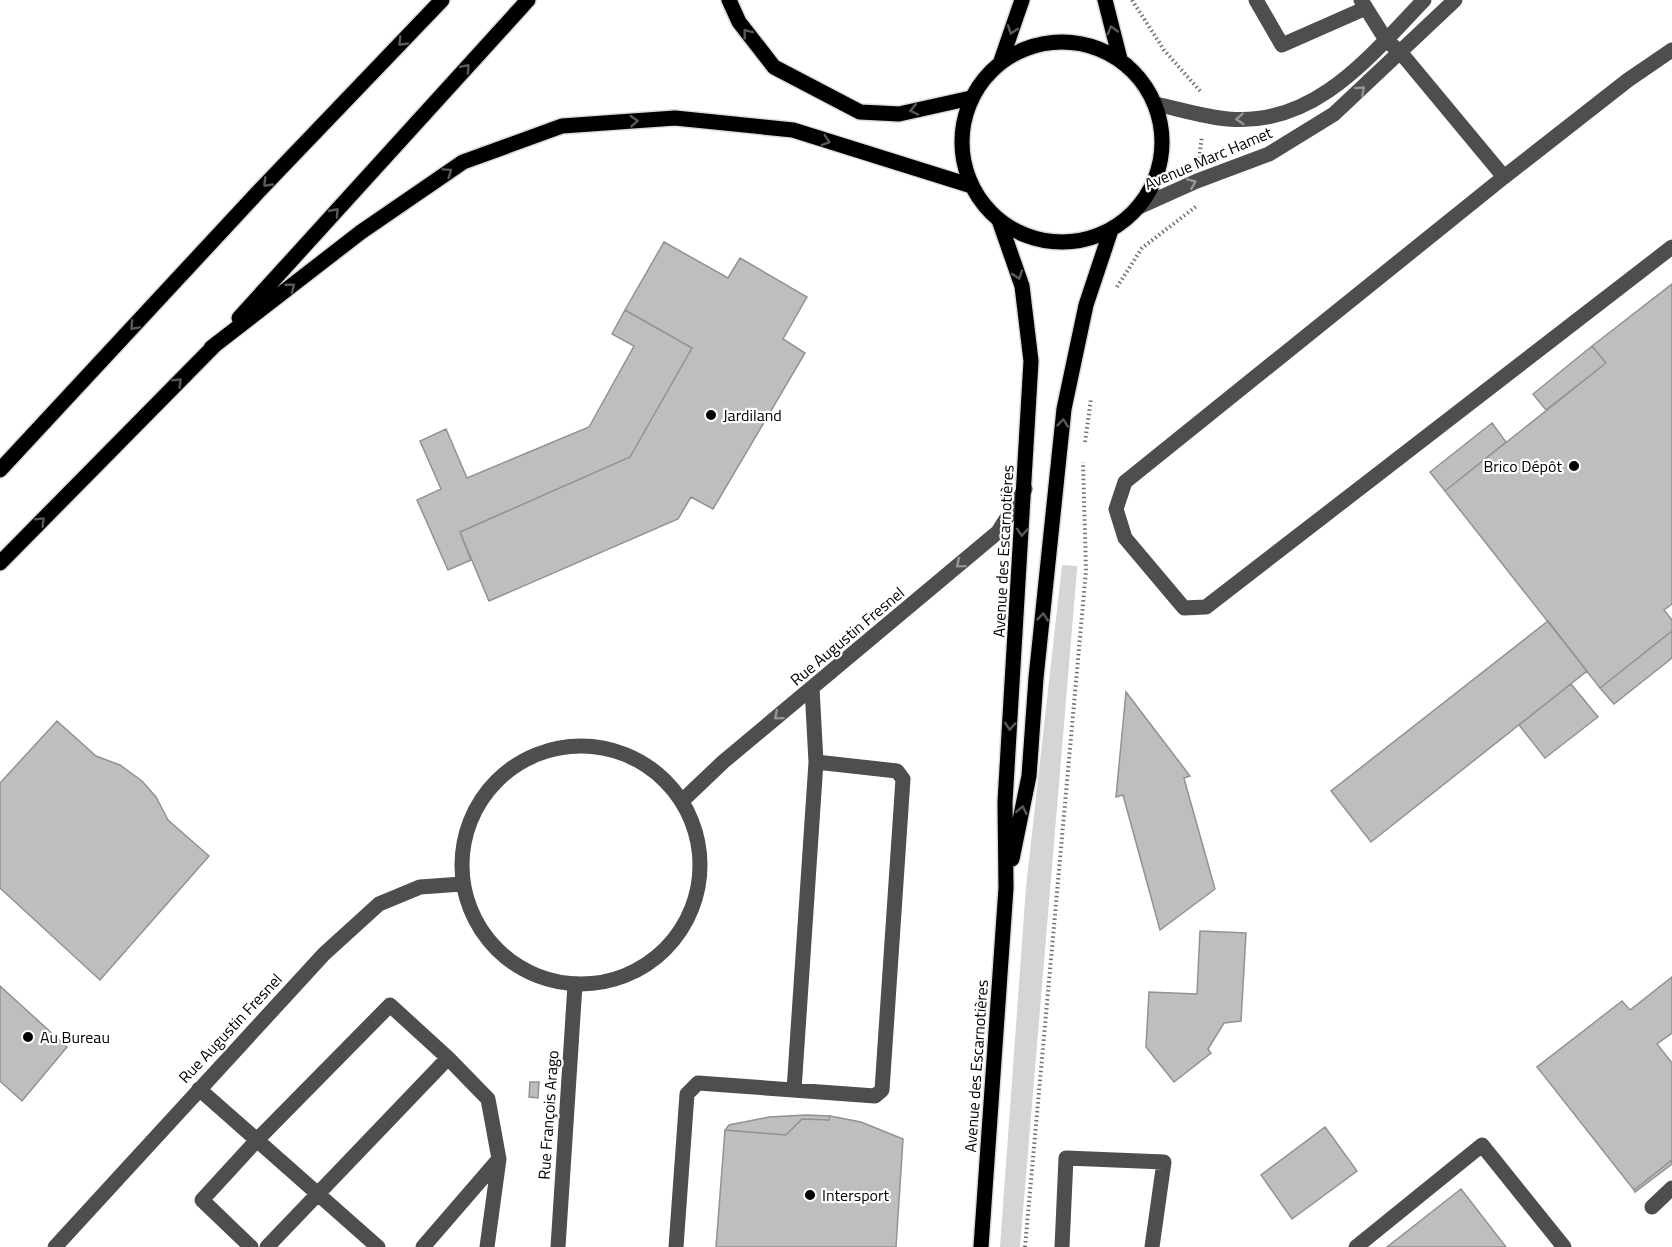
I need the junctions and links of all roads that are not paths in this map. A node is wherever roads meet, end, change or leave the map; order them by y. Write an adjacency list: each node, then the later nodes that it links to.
1 (442, 0): 24 (main road, one-way to 24)
2 (528, 0): 23 (main road, one-way to 2)
3 (729, 0): 15 (main road, one-way to 3)
4 (1022, 0): 14 (main road, one-way to 14)
5 (1105, 0): 13 (main road, one-way to 5)
6 (1256, 0): 9 (street)
7 (1424, 0): 10 (street, Avenue Marc Hamet)
8 (1455, 0): 12 (street, Avenue Marc Hamet)
9 (1364, 4): 10 (street)
10 (1386, 40): 12 (street); 16 (street, Avenue Marc Hamet, one-way to 16)
11 (1672, 50): 17 (street)
12 (1401, 53): 17 (street); 19 (street, Avenue Marc Hamet, one-way to 12)
13 (1120, 59): 14 (main road); 16 (main road)
14 (1001, 61): 15 (main road)
15 (971, 98): 18 (main road)
16 (1156, 104): 19 (main road)
17 (1504, 177): 22 (street)
18 (972, 186): 20 (main road); 23 (main road, one-way to 18)
19 (1139, 207): 21 (main road)
20 (999, 220): 21 (main road); 25 (main road, Avenue des Escarnotières, one-way to 25)
21 (1111, 230): 31 (main road, Avenue des Escarnotières, one-way to 21)
22 (1672, 247)
23 (211, 348): 26 (main road, one-way to 23)
24 (0, 470)
25 (1025, 489): 27 (street, Rue Augustin Fresnel, one-way to 27); 31 (main road, Avenue des Escarnotières, one-way to 31)
26 (0, 563)
27 (812, 688): 28 (street); 29 (street, Rue Augustin Fresnel, one-way to 29)
28 (816, 762): 35 (street); 35 (street)
29 (682, 801): 30 (street); 32 (street)
30 (462, 884): 32 (street); 34 (street, Rue Augustin Fresnel)
31 (1006, 888): 49 (main road, Avenue des Escarnotières)
32 (575, 985): 47 (street, Rue François Arago)
33 (448, 1058): 36 (street); 37 (street); 39 (street)
34 (199, 1089): 36 (street); 41 (street, Rue Augustin Fresnel)
35 (794, 1090): 48 (street)
36 (257, 1140): 39 (street); 42 (street)
37 (499, 1160): 45 (street); 46 (street)
38 (1672, 1188): 40 (street)
39 (318, 1193): 43 (street); 44 (street)
40 (1652, 1207)
41 (55, 1247)
42 (251, 1247)
43 (267, 1247)
44 (378, 1247)
45 (423, 1247)
46 (487, 1247)
47 (558, 1247)
48 (676, 1247)
49 (981, 1247)
50 (1062, 1247): 51 (street)
51 (1152, 1247)
52 (1356, 1247): 53 (street)
53 (1564, 1247)

